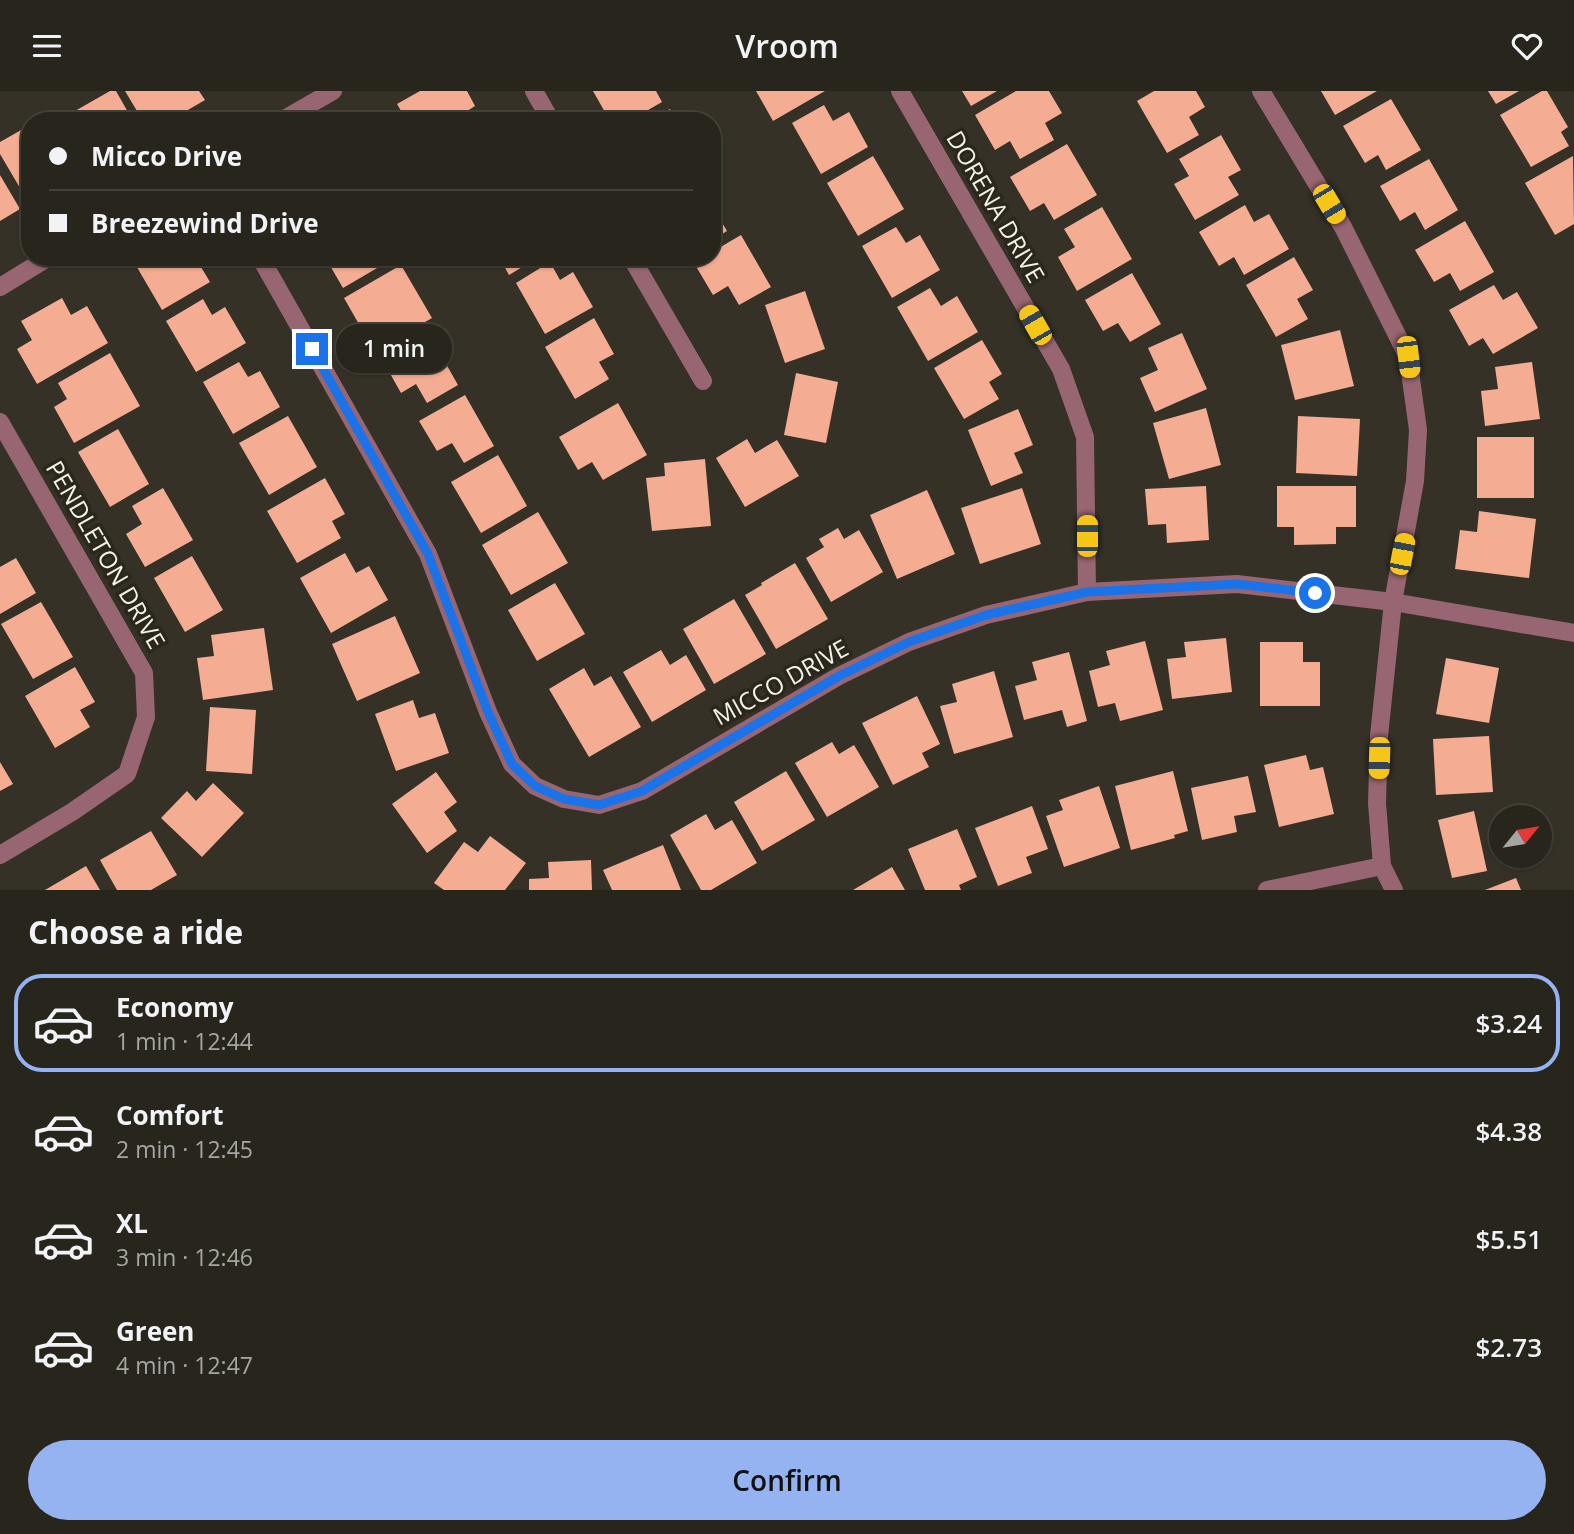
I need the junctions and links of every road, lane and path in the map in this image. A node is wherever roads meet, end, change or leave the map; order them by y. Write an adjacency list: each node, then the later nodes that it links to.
1 (332, 91): 5 (street)
2 (534, 91): 6 (street)
3 (900, 91): 13 (street, DORENA DRIVE)
4 (1261, 91): 14 (street)
5 (296, 112)
6 (546, 112)
7 (34, 266): 10 (street)
8 (265, 266): 13 (street, MICCO DRIVE)
9 (636, 266): 11 (street)
10 (1, 286)
11 (703, 381)
12 (0, 422): 16 (street, PENDLETON DRIVE)
13 (1087, 592): 14 (street, MICCO DRIVE)
14 (1393, 602): 15 (street, MICCO DRIVE); 17 (street)
15 (1574, 633)
16 (0, 855)
17 (1382, 866): 18 (street); 19 (street)
18 (1267, 890)
19 (1394, 890)

